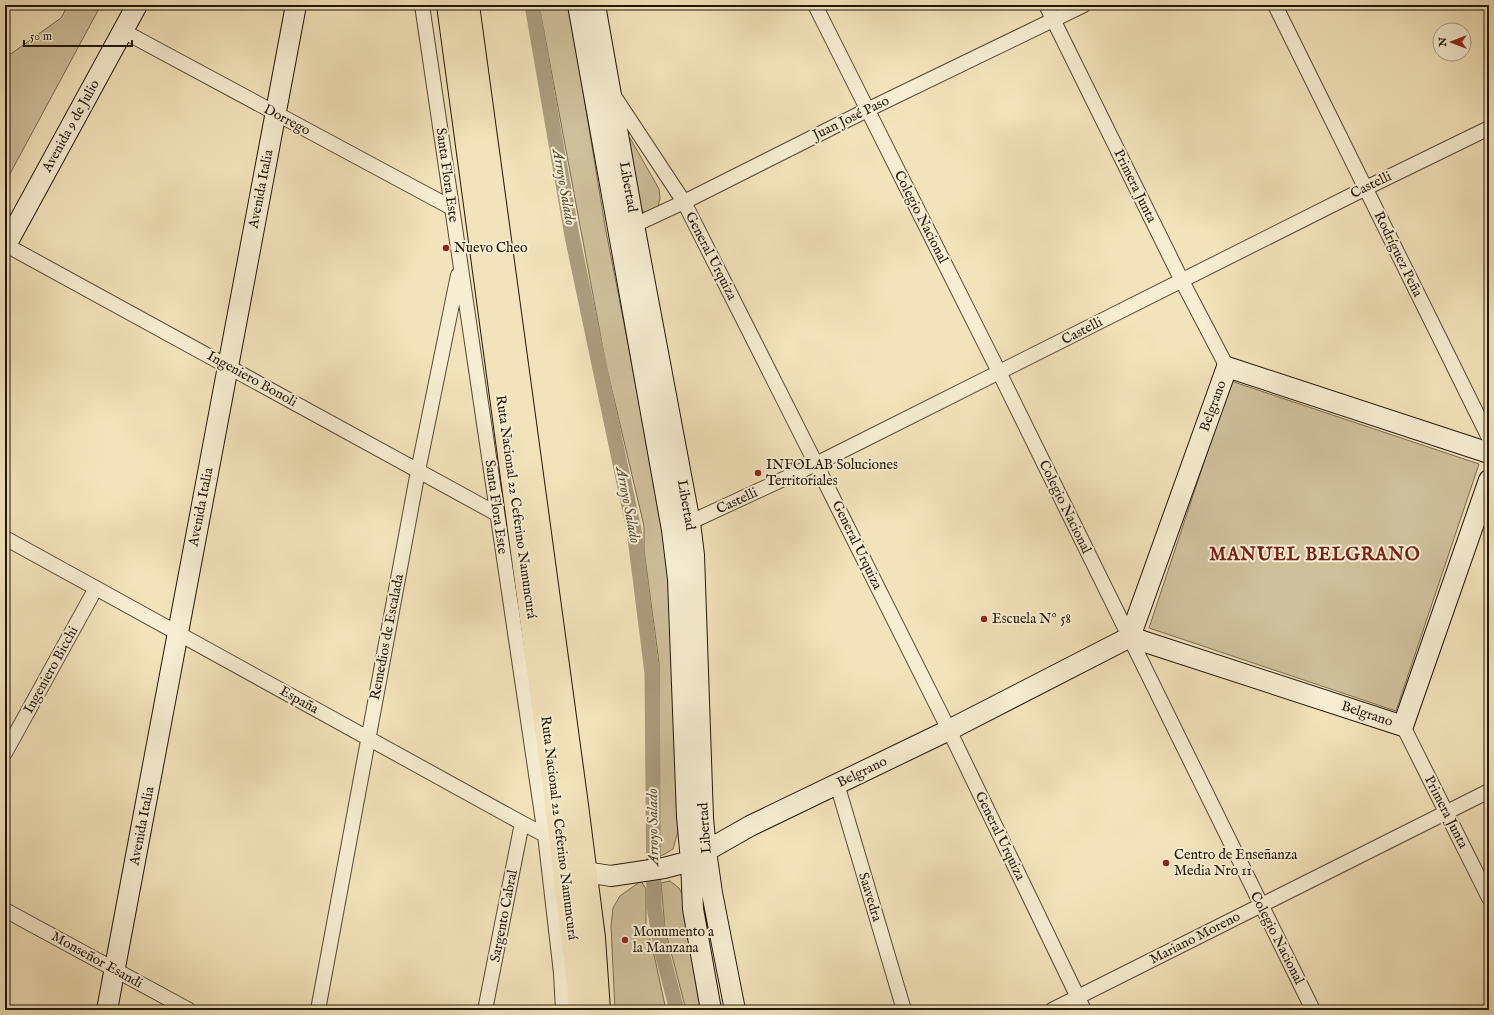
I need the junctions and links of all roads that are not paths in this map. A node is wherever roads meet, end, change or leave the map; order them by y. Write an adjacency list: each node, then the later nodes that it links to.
1 (137, 5): 13 (street, Avenida 9 de Julio)
2 (296, 5): 17 (street, Avenida Italia)
3 (422, 5): 21 (street, Santa Flora Este)
4 (448, 5): 49 (highway, Ruta Nacional 22 Ceferino Namuncurá)
5 (468, 5): 51 (highway, Ruta Nacional 22 Ceferino Namuncurá)
6 (578, 5): 14 (street, Libertad)
7 (595, 5): 15 (street, Libertad)
8 (815, 5): 16 (street, Colegio Nacional)
9 (1046, 5): 12 (street, Primera Junta)
10 (1084, 5): 12 (street, Juan José Paso)
11 (1275, 5): 19 (street, Rodríguez Peña)
12 (1054, 20): 16 (street, Juan José Paso); 25 (street, Primera Junta)
13 (123, 31): 17 (street, Dorrego); 23 (street, Avenida 9 de Julio)
14 (591, 77): 15 (street, General Urquiza); 22 (street, Libertad)
15 (612, 93): 20 (street, General Urquiza); 22 (street, Libertad)
16 (867, 110): 20 (street, Juan José Paso); 28 (street, Colegio Nacional)
17 (275, 114): 21 (street, Dorrego); 26 (street, Avenida Italia)
18 (1489, 128): 19 (street, Castelli)
19 (1366, 188): 25 (street, Castelli); 29 (street, Rodríguez Peña)
20 (684, 202): 22 (street, Juan José Paso); 31 (street, General Urquiza)
21 (452, 208): 24 (street, Santa Flora Este)
22 (627, 228): 35 (street, Libertad)
23 (6, 246): 26 (street, Ingeniero Bonoli)
24 (460, 265): 32 (street, Remedios de Escalada); 34 (street, Santa Flora Este)
25 (1182, 281): 27 (street, Primera Junta); 28 (street, Castelli)
26 (228, 366): 32 (street, Ingeniero Bonoli); 38 (street, Avenida Italia)
27 (1227, 367): 30 (street, Belgrano); 39 (street, Belgrano)
28 (999, 372): 31 (street, Castelli); 39 (street, Colegio Nacional)
29 (1489, 438)
30 (1489, 453)
31 (816, 464): 35 (street, Castelli); 41 (street, General Urquiza)
32 (418, 471): 34 (street, Ingeniero Bonoli); 42 (street, Remedios de Escalada)
33 (1489, 480): 40 (street, Belgrano)
34 (497, 514): 48 (street, Santa Flora Este)
35 (681, 527): 50 (street, Libertad)
36 (5, 538): 37 (street, España)
37 (96, 588): 38 (street, España); 43 (street, Ingeniero Bicchi)
38 (178, 633): 42 (street, España); 55 (street, Avenida Italia)
39 (1130, 637): 40 (street, Belgrano); 41 (street, Belgrano); 53 (street, Colegio Nacional)
40 (1402, 726): 46 (street, Primera Junta)
41 (949, 730): 44 (street, Belgrano); 56 (street, General Urquiza)
42 (368, 738): 47 (street, España); 59 (street, Remedios de Escalada)
43 (5, 753)
44 (837, 784): 50 (street, Belgrano); 66 (street, Saavedra)
45 (1489, 791): 46 (street, Mariano Moreno)
46 (1446, 812): 52 (street, Primera Junta); 53 (street, Mariano Moreno)
47 (522, 823): 48 (street, España); 60 (street, Sargento Cabral)
48 (544, 835): 49 (street, España); 61 (street, Santa Flora Este)
49 (562, 852): 51 (street, España); 62 (highway, Ruta Nacional 22 Ceferino Namuncurá)
50 (698, 856): 51 (street, Belgrano); 64 (street, Libertad); 65 (street, Libertad)
51 (585, 872): 63 (highway, Ruta Nacional 22 Ceferino Namuncurá)
52 (1489, 898)
53 (1261, 905): 56 (street, Mariano Moreno); 69 (street, Colegio Nacional)
54 (5, 910): 55 (street, Monseñor Esandi)
55 (115, 970): 57 (street, Avenida Italia); 58 (street, Monseñor Esandi)
56 (1077, 997): 67 (street, Mariano Moreno); 68 (street, General Urquiza)
57 (107, 1010)
58 (189, 1010)
59 (318, 1010)
60 (485, 1010)
61 (564, 1010)
62 (580, 1010)
63 (599, 1010)
64 (711, 1010)
65 (735, 1010)
66 (904, 1010)
67 (1052, 1010)
68 (1084, 1010)
69 (1314, 1010)

